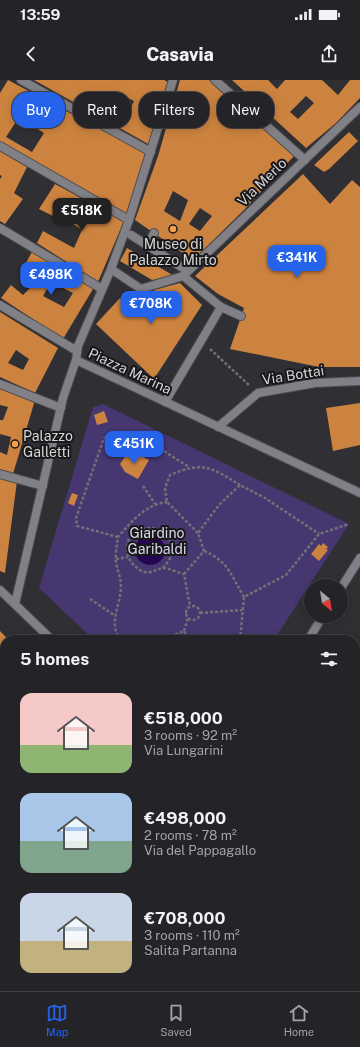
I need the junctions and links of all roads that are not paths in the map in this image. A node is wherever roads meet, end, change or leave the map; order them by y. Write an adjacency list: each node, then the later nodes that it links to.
1 (21, 80): 6 (street)
2 (173, 80): 6 (street)
3 (215, 80): 7 (street)
4 (360, 107): 7 (street, Via Merlo)
5 (0, 146): 8 (street)
6 (151, 152): 8 (street)
7 (305, 160): 14 (street, Via Merlo)
8 (129, 220): 13 (street)
9 (0, 228): 15 (street)
10 (154, 233): 12 (street)
11 (131, 235): 12 (street)
12 (148, 245): 14 (street)
13 (111, 269): 14 (street); 15 (street)
14 (183, 272): 17 (street)
15 (102, 289): 19 (street)
16 (0, 305): 19 (street)
17 (222, 307): 18 (street); 23 (street)
18 (241, 316)
19 (77, 351): 20 (street)
20 (76, 360): 23 (street, Piazza Marina); 24 (street, Piazza Marina)
21 (360, 381): 25 (street, Via Bottai)
22 (0, 384): 24 (street)
23 (165, 402): 25 (street, Piazza Marina)
24 (61, 408): 27 (street, Piazza Marina)
25 (218, 427): 28 (street, Piazza Marina)
26 (0, 474): 27 (street)
27 (43, 486): 32 (street, Piazza Marina)
28 (360, 493)
29 (360, 558): 30 (street)
30 (347, 579)
31 (0, 590): 32 (street)
32 (15, 604): 34 (street)
33 (319, 623): 35 (street)
34 (47, 635)
35 (311, 635)

